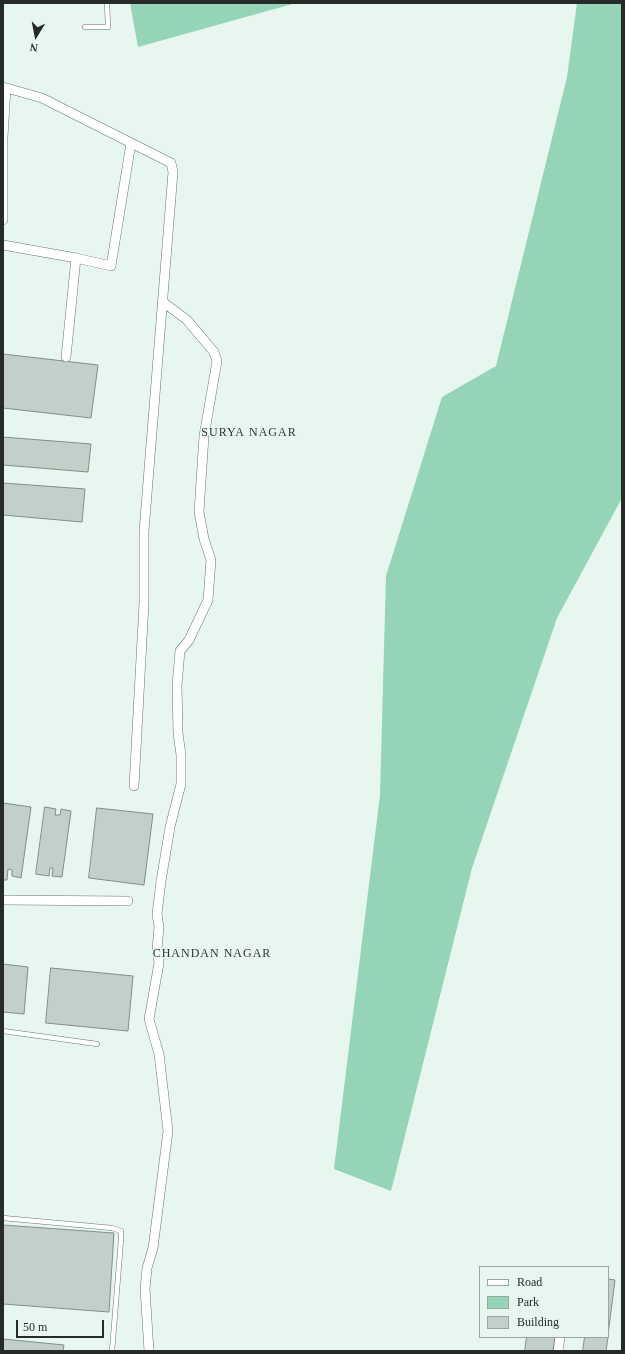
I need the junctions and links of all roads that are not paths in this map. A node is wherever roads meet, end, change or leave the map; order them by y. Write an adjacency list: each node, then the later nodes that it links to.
1 (107, 3): 2 (lane)
2 (85, 27)
3 (5, 87): 4 (street); 5 (street)
4 (3, 138): 6 (street)
5 (131, 143): 8 (street); 9 (street)
6 (3, 220)
7 (3, 245): 8 (street)
8 (76, 258): 10 (street)
9 (163, 302): 11 (street); 19 (street)
10 (66, 357)
11 (134, 786)
12 (3, 900): 13 (street)
13 (128, 901)
14 (3, 1031): 15 (lane)
15 (97, 1044)
16 (3, 1218): 18 (lane)
17 (560, 1338): 20 (street)
18 (112, 1351)
19 (149, 1351)
20 (558, 1351)

